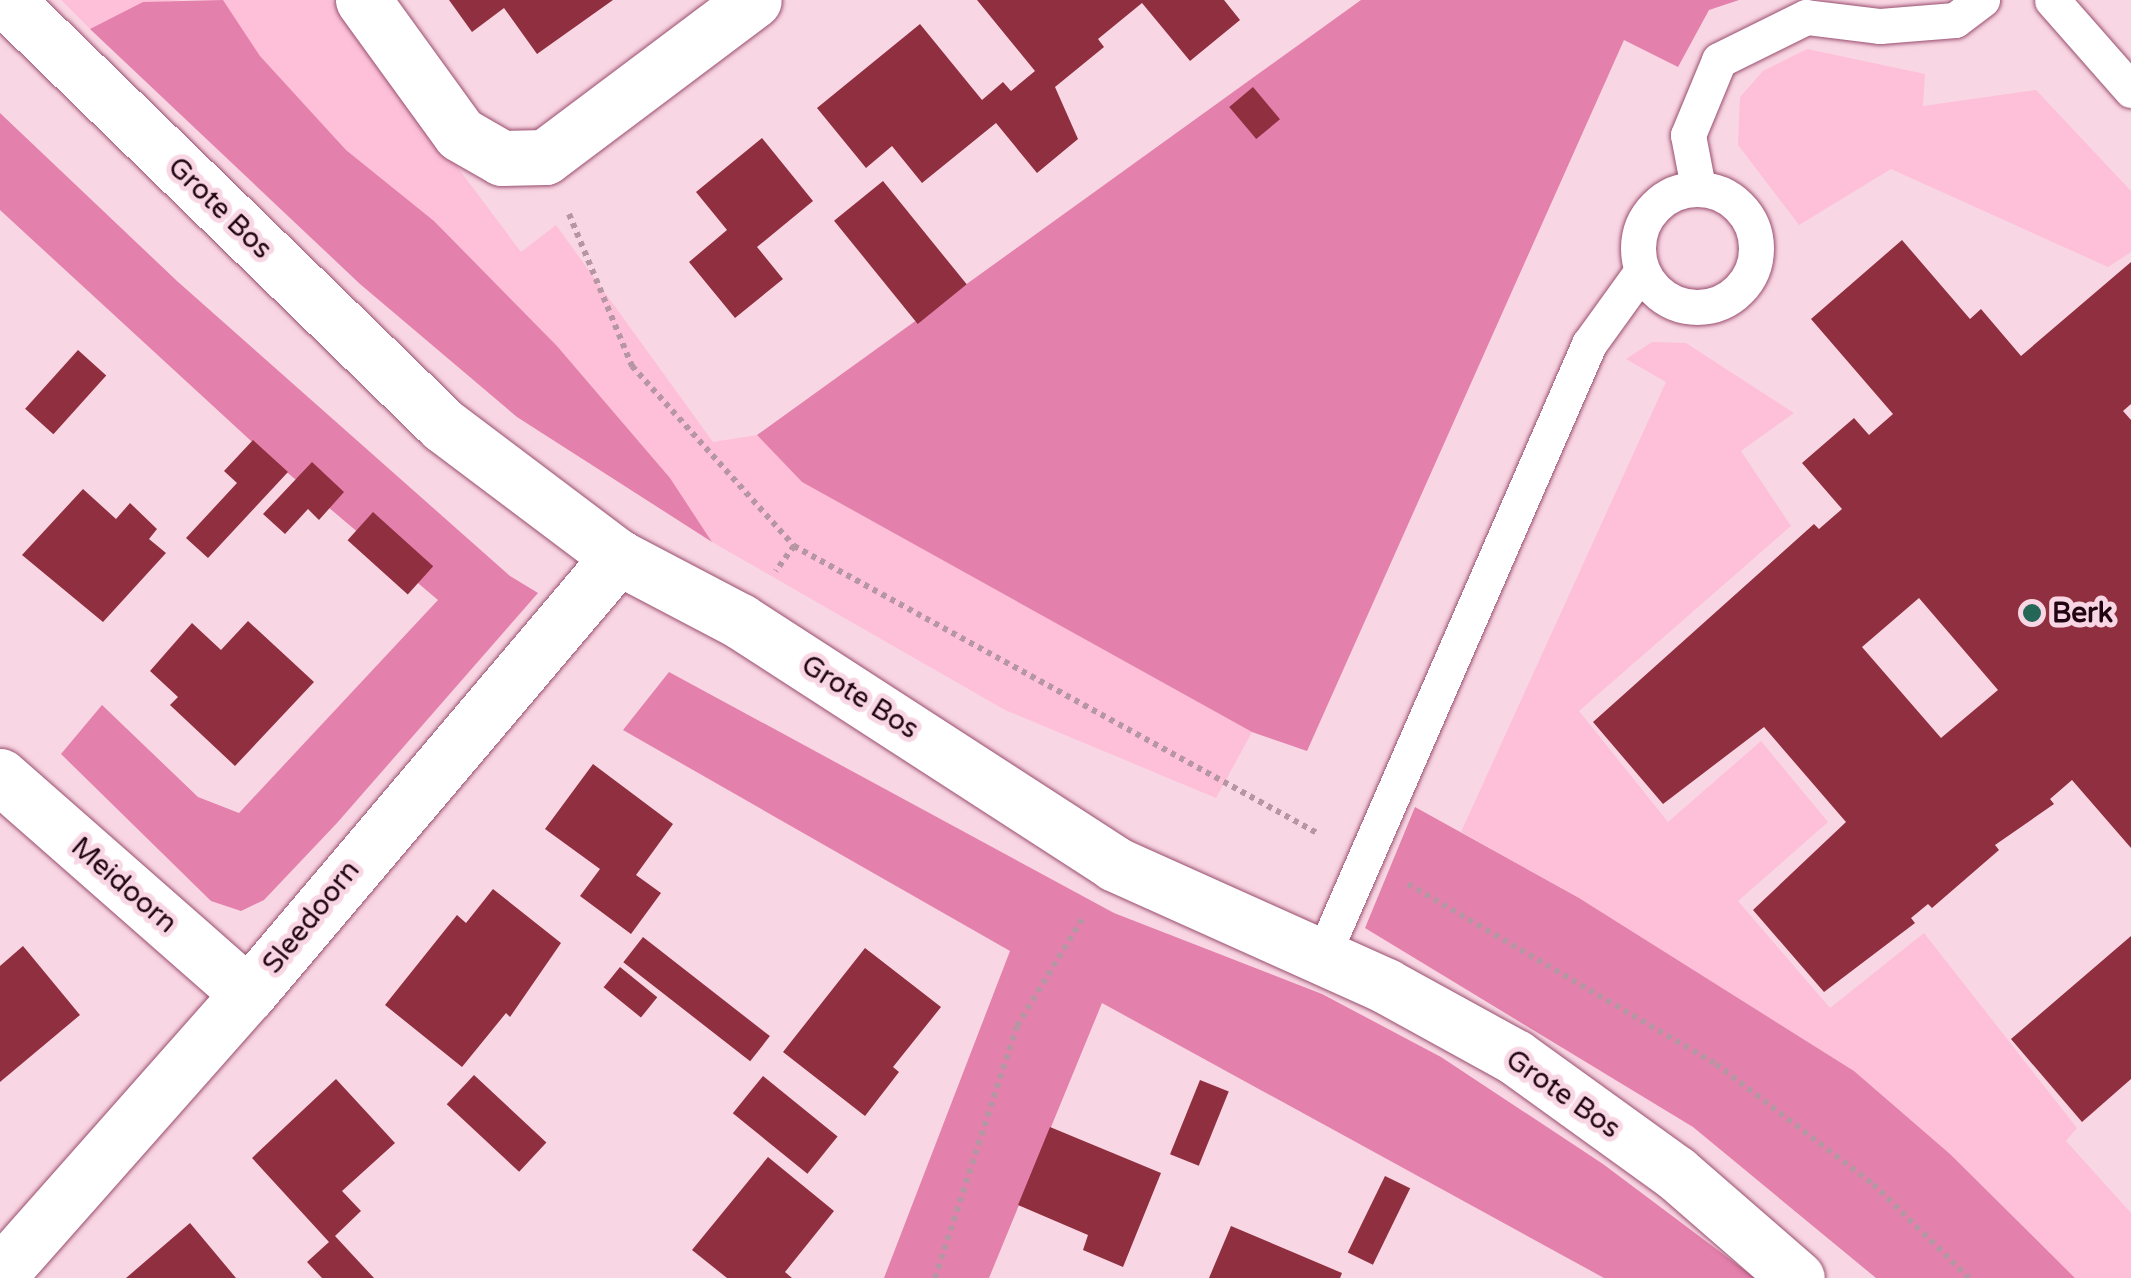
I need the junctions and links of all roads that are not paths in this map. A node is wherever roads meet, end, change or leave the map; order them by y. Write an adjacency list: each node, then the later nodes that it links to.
1 (6, 0): 9 (street, Grote Bos)
2 (363, 0): 3 (street)
3 (754, 0)
4 (1982, 0): 7 (lane)
5 (2052, 0): 6 (lane)
6 (2131, 90)
7 (1698, 186): 8 (lane); 8 (lane)
8 (1641, 272): 11 (lane)
9 (618, 557): 11 (street, Grote Bos); 12 (street, Sleedoorn)
10 (0, 776): 12 (street, Meidoorn)
11 (1322, 957): 14 (street, Grote Bos)
12 (248, 994): 13 (street, Sleedoorn)
13 (0, 1274)
14 (1797, 1278)

